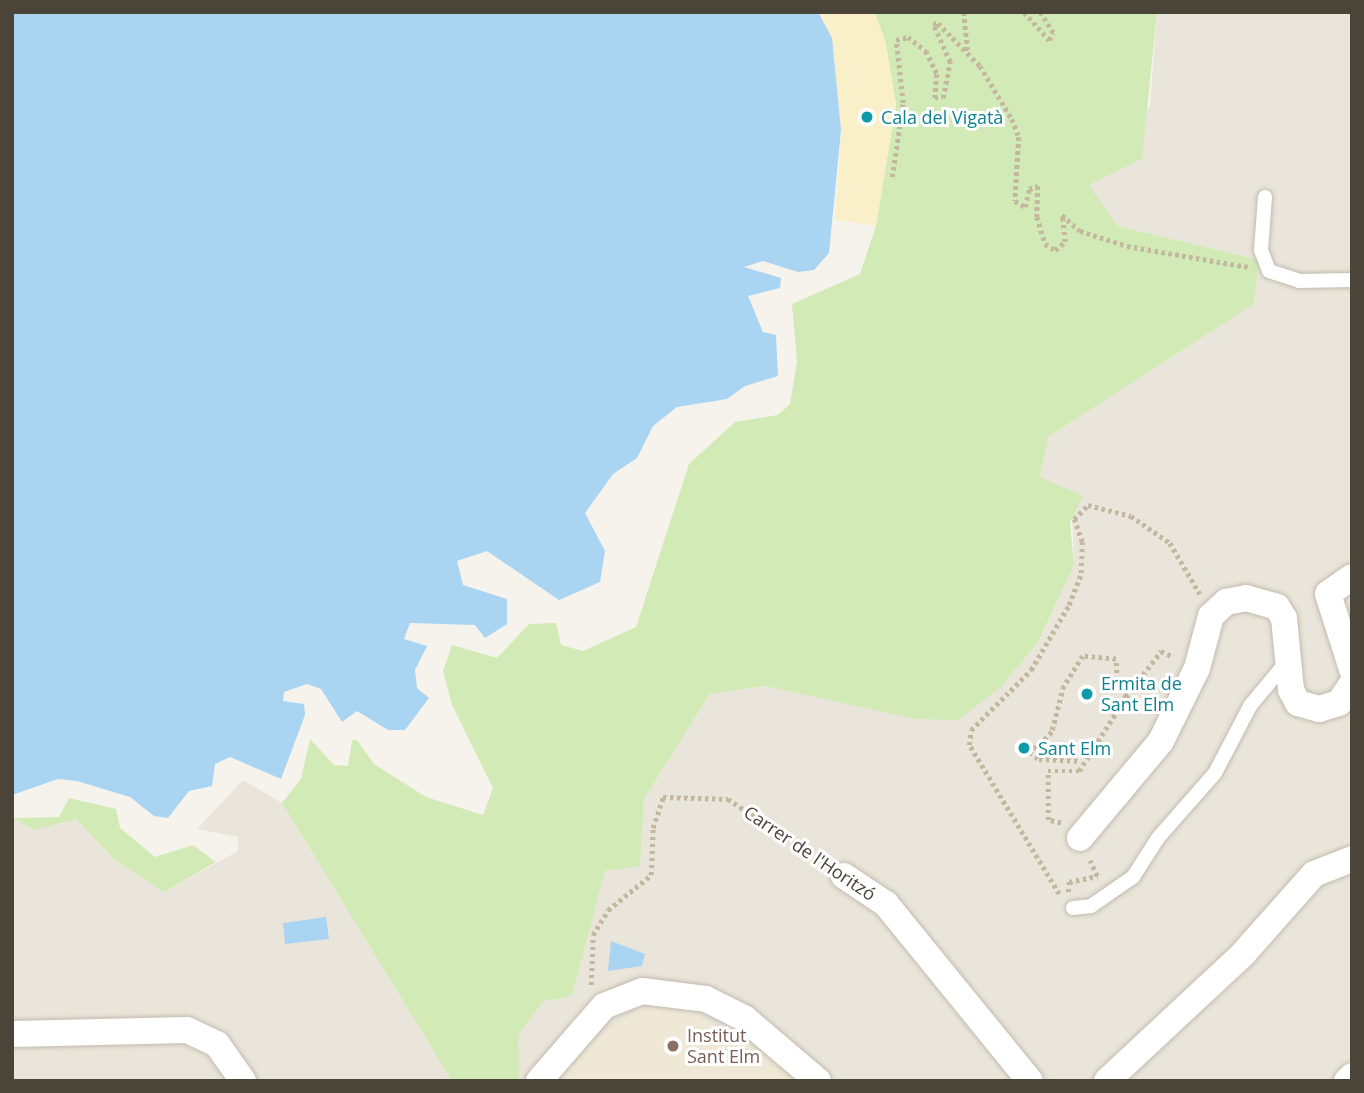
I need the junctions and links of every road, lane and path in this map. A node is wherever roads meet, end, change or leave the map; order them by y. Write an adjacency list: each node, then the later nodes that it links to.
1 (964, 12): 4 (path)
2 (1024, 12): 3 (path)
3 (1040, 12)
4 (969, 55): 5 (path); 7 (path)
5 (892, 177)
6 (1265, 197): 7 (lane)
7 (1269, 271): 8 (lane)
8 (1352, 280)
9 (1352, 577): 13 (street)
10 (1211, 616): 12 (street); 18 (street); 21 (path)
11 (1161, 651): 15 (path)
12 (1289, 659): 14 (street); 22 (lane)
13 (1352, 668)
14 (1352, 684)
15 (1126, 697): 16 (path); 16 (path)
16 (1081, 761): 17 (path)
17 (1048, 820)
18 (1080, 838)
19 (1352, 859): 30 (street)
20 (844, 876): 23 (path, Carrer de l'Horitzó); 29 (street, Carrer de l'Horitzó)
21 (1097, 876)
22 (1073, 908)
23 (604, 1006): 27 (street); 28 (street)
24 (12, 1034): 26 (street)
25 (1352, 1076): 31 (street)
26 (243, 1081)
27 (539, 1081)
28 (818, 1081)
29 (1030, 1081)
30 (1107, 1081)
31 (1347, 1081)

